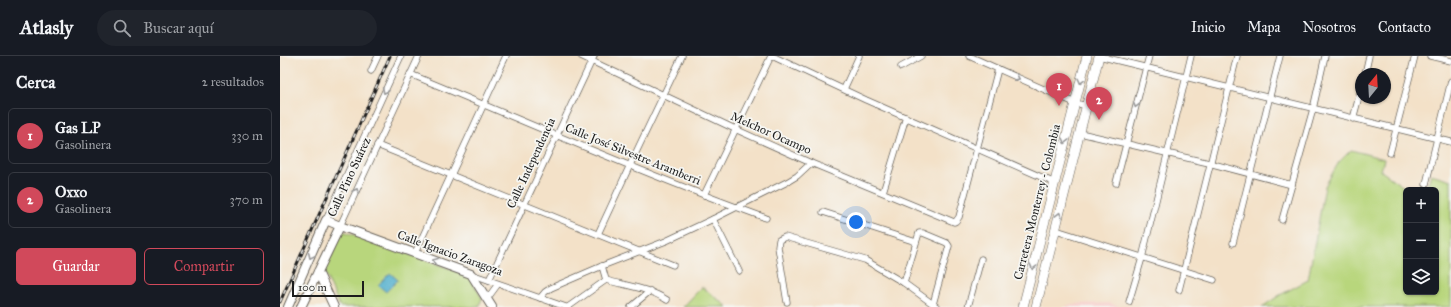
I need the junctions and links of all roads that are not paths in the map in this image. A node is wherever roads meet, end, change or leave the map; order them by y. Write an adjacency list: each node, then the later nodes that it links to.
1 (378, 56): 27 (street)
2 (401, 56): 69 (street, Calle Pino Suárez, one-way to 69)
3 (419, 56): 28 (street, Calle Pino Suárez)
4 (506, 56): 36 (street)
5 (581, 56): 21 (street, Melchor Ocampo)
6 (682, 56): 33 (street)
7 (772, 56): 32 (street); 43 (street)
8 (859, 56): 32 (street)
9 (921, 56): 23 (street)
10 (969, 56): 26 (street)
11 (1087, 56): 35 (main road, Carretera Monterrey - Colombia, one-way to 35)
12 (1099, 56): 24 (street); 38 (main road, Carretera Monterrey - Colombia)
13 (1149, 56): 24 (street)
14 (1191, 56): 29 (street)
15 (1237, 56): 31 (street)
16 (1280, 56): 34 (street)
17 (1325, 56): 39 (street)
18 (1369, 56): 25 (street)
19 (1415, 56): 42 (street)
20 (1433, 56): 22 (street)
21 (593, 58): 33 (street, Melchor Ocampo); 45 (street, Calle Independencia)
22 (1451, 61)
23 (901, 67)
24 (1146, 67): 29 (street); 48 (street, one-way to 48)
25 (1366, 68)
26 (998, 69): 35 (street, one-way to 35); 50 (street)
27 (371, 71)
28 (410, 74): 36 (street, Calle José Silvestre Aramberri); 49 (street, Calle Pino Suárez)
29 (1186, 77): 31 (street); 52 (street)
30 (1451, 81): 46 (street)
31 (1229, 87): 34 (street); 54 (street)
32 (844, 89): 40 (street)
33 (664, 95): 43 (street, Melchor Ocampo); 55 (street)
34 (1270, 98): 39 (street); 56 (street)
35 (1075, 103): 38 (street); 58 (main road, Carretera Monterrey - Colombia, one-way to 58)
36 (484, 104): 45 (street, Calle José Silvestre Aramberri); 57 (street)
37 (1358, 104): 41 (street)
38 (1087, 106): 44 (main road, Carretera Monterrey - Colombia)
39 (1313, 109): 41 (street); 61 (street)
40 (906, 117): 50 (street); 62 (street)
41 (1354, 119): 42 (street)
42 (1395, 128): 46 (street); 51 (street)
43 (735, 129): 53 (street, Melchor Ocampo); 63 (street)
44 (1080, 133): 48 (street); 72 (main road, Carretera Monterrey - Colombia, one-way to 44)
45 (557, 135): 55 (street, Calle José Silvestre Aramberri); 64 (street, Calle Independencia)
46 (1438, 139): 47 (street); 60 (street)
47 (1451, 142)
48 (1126, 144): 52 (street); 59 (street)
49 (377, 145): 57 (street); 71 (street, Calle Pino Suárez, one-way to 49)
50 (977, 148): 58 (street); 62 (street, Melchor Ocampo)
51 (1390, 153)
52 (1167, 154): 54 (street); 78 (street)
53 (811, 163): 62 (street, Melchor Ocampo); 65 (street)
54 (1210, 163): 56 (street); 83 (street)
55 (630, 165): 63 (street, Calle José Silvestre Aramberri); 73 (street)
56 (1251, 174): 61 (street); 75 (street)
57 (451, 175): 64 (street); 77 (street)
58 (1055, 183): 107 (main road, Carretera Monterrey - Colombia, one-way to 107)
59 (1116, 183)
60 (1426, 184)
61 (1292, 185): 70 (street)
62 (883, 192)
63 (704, 195): 65 (street, Calle José Silvestre Aramberri)
64 (525, 205): 73 (street); 86 (street, Calle Independencia)
65 (736, 207): 67 (street, Calle José Silvestre Aramberri); 68 (street)
66 (823, 212): 74 (street)
67 (766, 218)
68 (714, 219): 76 (street); 82 (street)
69 (326, 220): 71 (main road, Calle Ignacio Zaragoza); 99 (main road, Calle Pino Suárez, one-way to 99)
70 (1282, 220)
71 (340, 226): 77 (main road, Calle Ignacio Zaragoza); 84 (main road, Calle Pino Suárez)
72 (1056, 230): 78 (street); 108 (main road, Carretera Monterrey - Colombia)
73 (598, 234): 76 (street)
74 (916, 242): 89 (street); 98 (street)
75 (1233, 243)
76 (640, 252): 80 (street); 81 (street)
77 (415, 253): 85 (main road, Calle Ignacio Zaragoza, one-way to 77)
78 (1142, 258): 83 (street); 97 (street)
79 (981, 259): 106 (street)
80 (673, 265)
81 (602, 266): 87 (street); 93 (street)
82 (739, 270)
83 (1183, 270): 88 (street); 91 (street)
84 (318, 272): 100 (main road, Calle Pino Suárez); 101 (main road)
85 (471, 274): 86 (street, Calle Ignacio Zaragoza); 94 (main road)
86 (490, 280): 90 (street, Calle Ignacio Zaragoza)
87 (606, 280): 92 (street); 104 (street)
88 (1214, 280)
89 (904, 283): 96 (street); 98 (street)
90 (498, 284): 93 (street, Calle Ignacio Zaragoza); 94 (street)
91 (1179, 290)
92 (650, 291): 95 (street); 105 (street)
93 (540, 298): 104 (street, Calle Ignacio Zaragoza)
94 (487, 299): 102 (main road); 103 (main road)
95 (667, 300)
96 (787, 302)
97 (1129, 302)
98 (935, 305)
99 (288, 307)
100 (301, 307)
101 (334, 307)
102 (483, 307)
103 (492, 307)
104 (567, 307)
105 (631, 307)
106 (968, 307)
107 (1023, 307)
108 (1036, 307)

